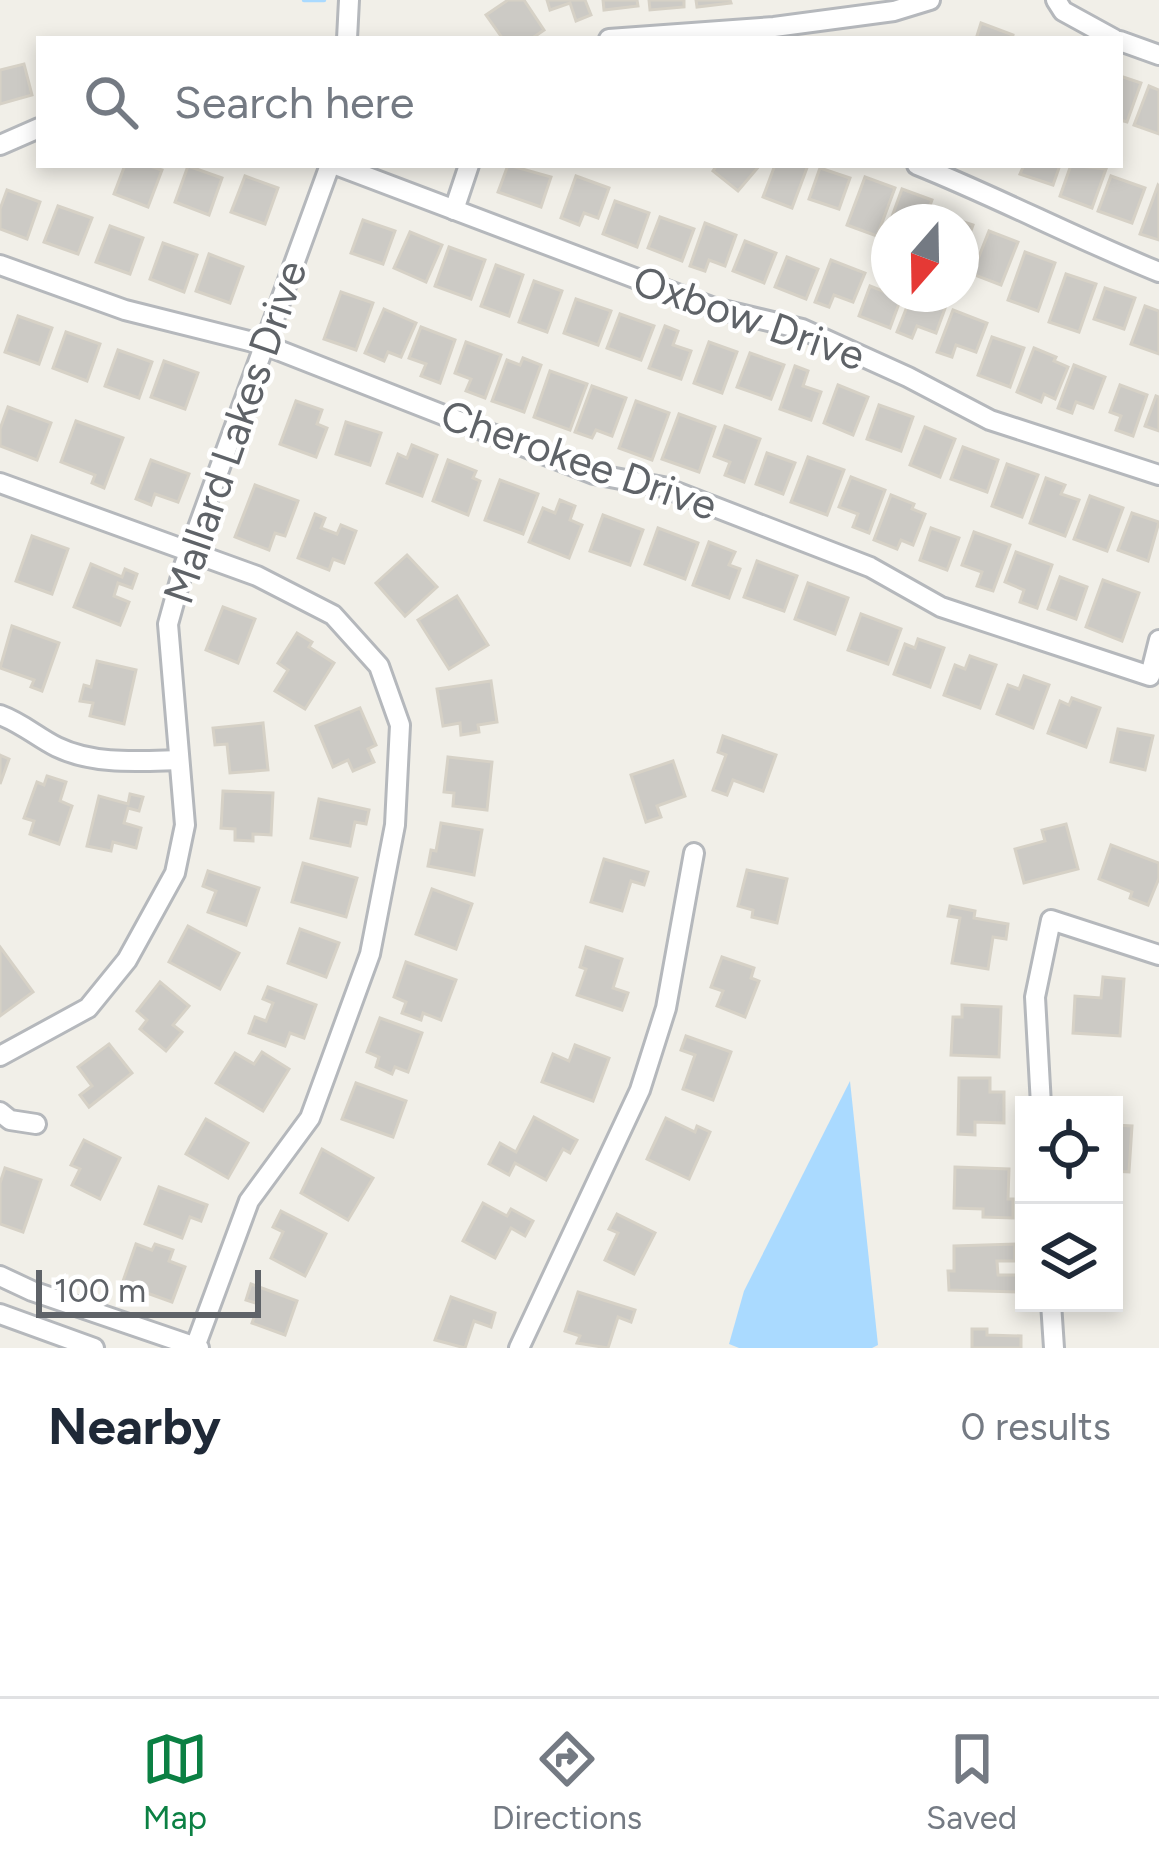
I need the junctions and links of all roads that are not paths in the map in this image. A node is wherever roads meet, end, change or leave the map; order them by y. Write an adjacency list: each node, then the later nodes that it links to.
1 (349, 0): 5 (street)
2 (930, 0): 4 (street)
3 (1056, 0): 7 (street)
4 (774, 33): 6 (street)
5 (347, 36)
6 (692, 36)
7 (1110, 36)
8 (1123, 42): 9 (street)
9 (1159, 55)
10 (36, 129): 11 (street)
11 (0, 145)
12 (332, 168): 19 (street, Mallard Lakes Drive)
13 (341, 168): 16 (street, Oxbow Drive)
14 (468, 168): 16 (street)
15 (924, 168): 18 (street)
16 (454, 210): 20 (street, Oxbow Drive)
17 (0, 265): 19 (street, Cherokee Drive)
18 (1159, 272)
19 (265, 345): 22 (street, Mallard Lakes Drive); 23 (street, Cherokee Drive)
20 (1159, 476)
21 (0, 483): 22 (street)
22 (190, 550): 25 (street, Mallard Lakes Drive); 35 (street)
23 (1159, 640)
24 (0, 715): 25 (street)
25 (178, 760): 28 (street, Mallard Lakes Drive)
26 (694, 854): 37 (street)
27 (1159, 955): 29 (street)
28 (0, 1056)
29 (1040, 1096)
30 (0, 1112): 31 (street)
31 (36, 1124)
32 (0, 1276): 35 (street)
33 (1052, 1312): 38 (street)
34 (0, 1313): 36 (street)
35 (197, 1347)
36 (94, 1348)
37 (519, 1348)
38 (1054, 1348)

